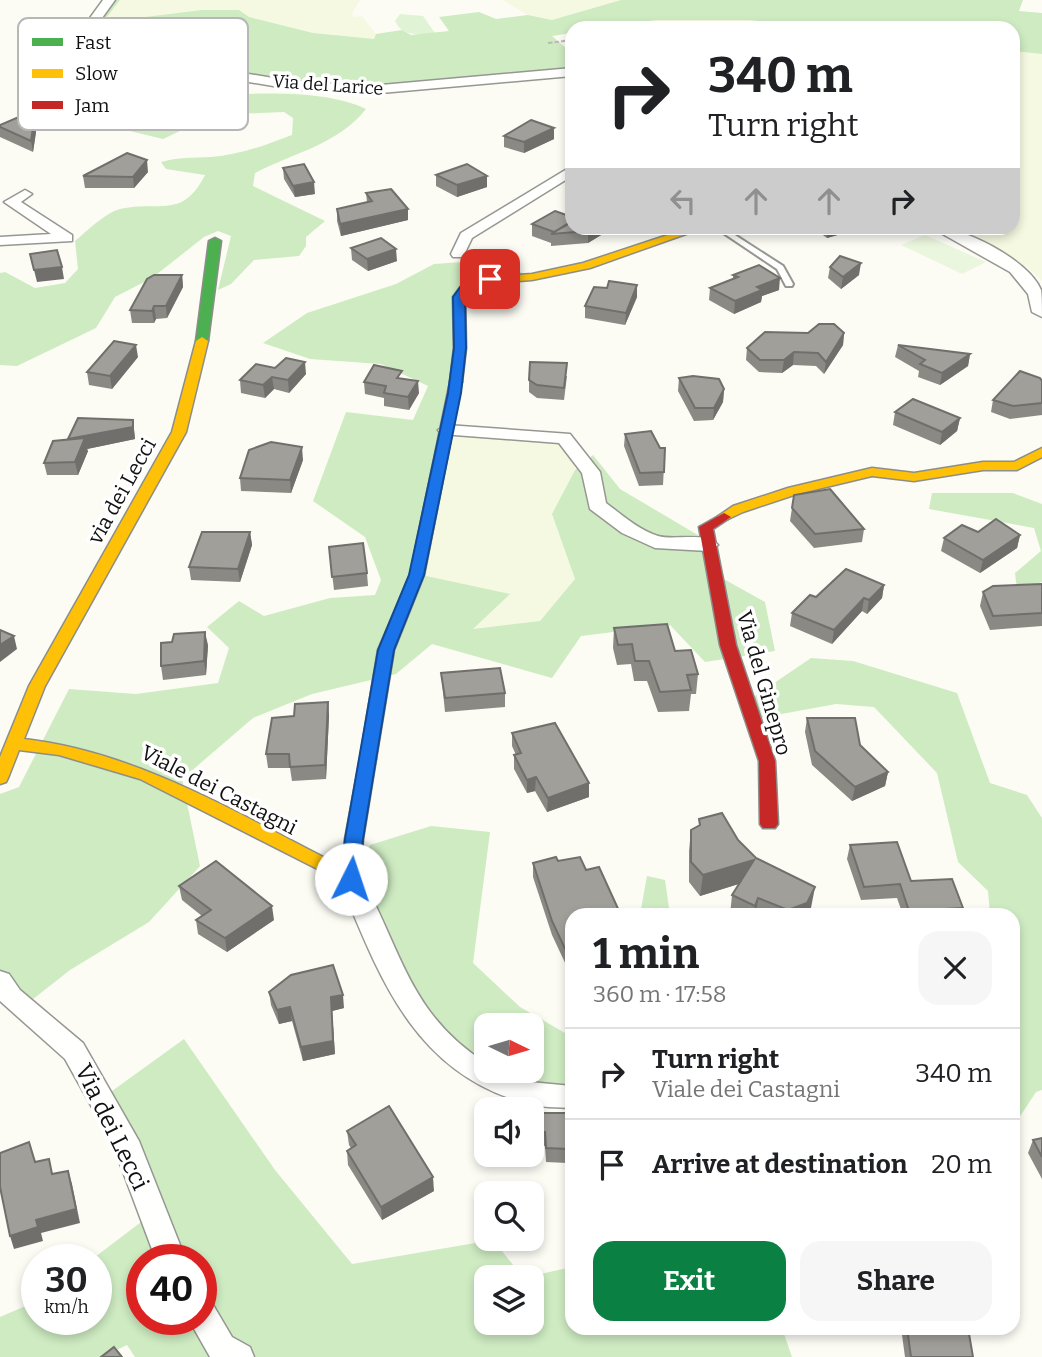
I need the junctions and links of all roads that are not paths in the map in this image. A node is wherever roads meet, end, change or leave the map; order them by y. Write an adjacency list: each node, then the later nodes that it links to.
1 (109, 0): 2 (street, Via del Larice)
2 (96, 18)
3 (565, 73): 4 (street, Via del Larice)
4 (248, 78)
5 (565, 174): 12 (street)
6 (25, 194): 10 (street)
7 (677, 235): 15 (street)
8 (730, 235): 13 (lane)
9 (952, 235): 14 (street)
10 (0, 241)
11 (215, 241): 18 (street, via dei Lecci)
12 (458, 254)
13 (789, 284)
14 (1042, 312)
15 (447, 430): 17 (street); 21 (street)
16 (1042, 452): 17 (street)
17 (708, 545): 20 (street, Via del Ginepro)
18 (14, 744): 19 (street); 21 (street, Viale dei Castagni)
19 (0, 778)
20 (769, 824)
21 (351, 879): 23 (street)
22 (0, 981): 24 (street, Via dei Lecci)
23 (565, 1096)
24 (165, 1244)
25 (214, 1335): 26 (street)
26 (239, 1357)

